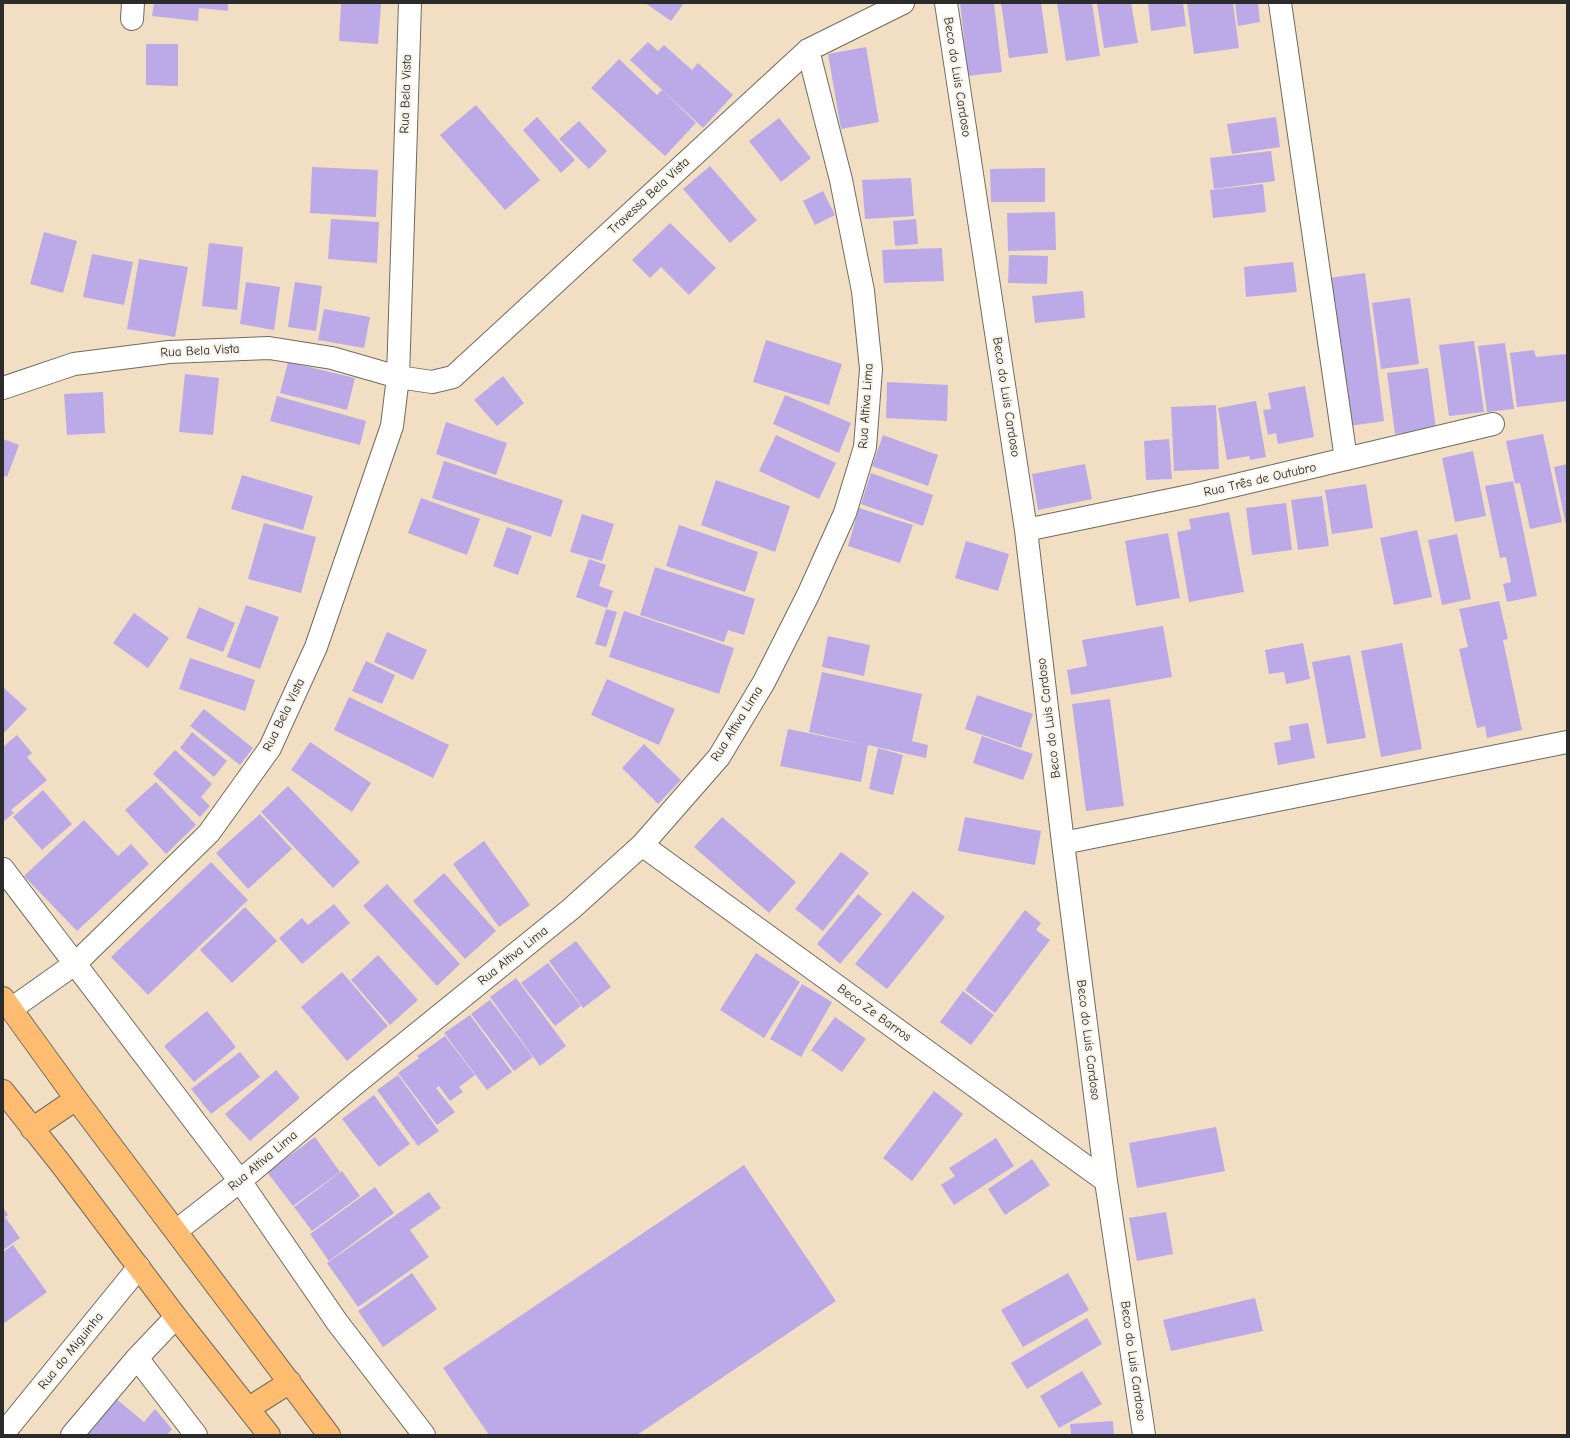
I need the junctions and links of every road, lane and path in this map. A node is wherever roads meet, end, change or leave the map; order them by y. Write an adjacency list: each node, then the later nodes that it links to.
1 (410, 3): 6 (street, Rua Bela Vista)
2 (903, 3): 5 (street, Travessa Bela Vista)
3 (946, 3): 10 (street, Beco do Luis Cardoso)
4 (1280, 3): 9 (street)
5 (808, 50): 6 (street, Travessa Bela Vista); 13 (street, Rua Altiva Lima)
6 (398, 377): 7 (street, Rua Bela Vista); 15 (street, Rua Bela Vista)
7 (3, 388)
8 (1493, 424): 9 (street, Rua Três de Outubro)
9 (1346, 459): 10 (street, Rua Três de Outubro)
10 (1026, 530): 12 (street, Beco do Luis Cardoso)
11 (1567, 742): 12 (street)
12 (1063, 843): 21 (street, Beco do Luis Cardoso)
13 (642, 845): 20 (street, Rua Altiva Lima); 21 (street, Beco Ze Barros)
14 (3, 869): 15 (street)
15 (76, 963): 16 (street, Rua Bela Vista); 20 (street)
16 (7, 1004): 18 (main road)
17 (3, 1091): 19 (main road)
18 (76, 1099): 19 (main road); 22 (main road)
19 (32, 1129): 23 (main road)
20 (240, 1181): 22 (street, Rua Altiva Lima); 33 (street)
21 (1106, 1181): 34 (street, Beco do Luis Cardoso)
22 (176, 1231): 26 (main road)
23 (139, 1267): 24 (main road); 28 (street, Rua do Miguinha)
24 (176, 1317): 25 (street); 27 (main road)
25 (137, 1358): 29 (street); 30 (street)
26 (290, 1382): 27 (main road); 32 (main road)
27 (249, 1408): 31 (main road)
28 (3, 1434)
29 (72, 1435)
30 (196, 1435)
31 (270, 1435)
32 (329, 1435)
33 (424, 1435)
34 (1144, 1435)

